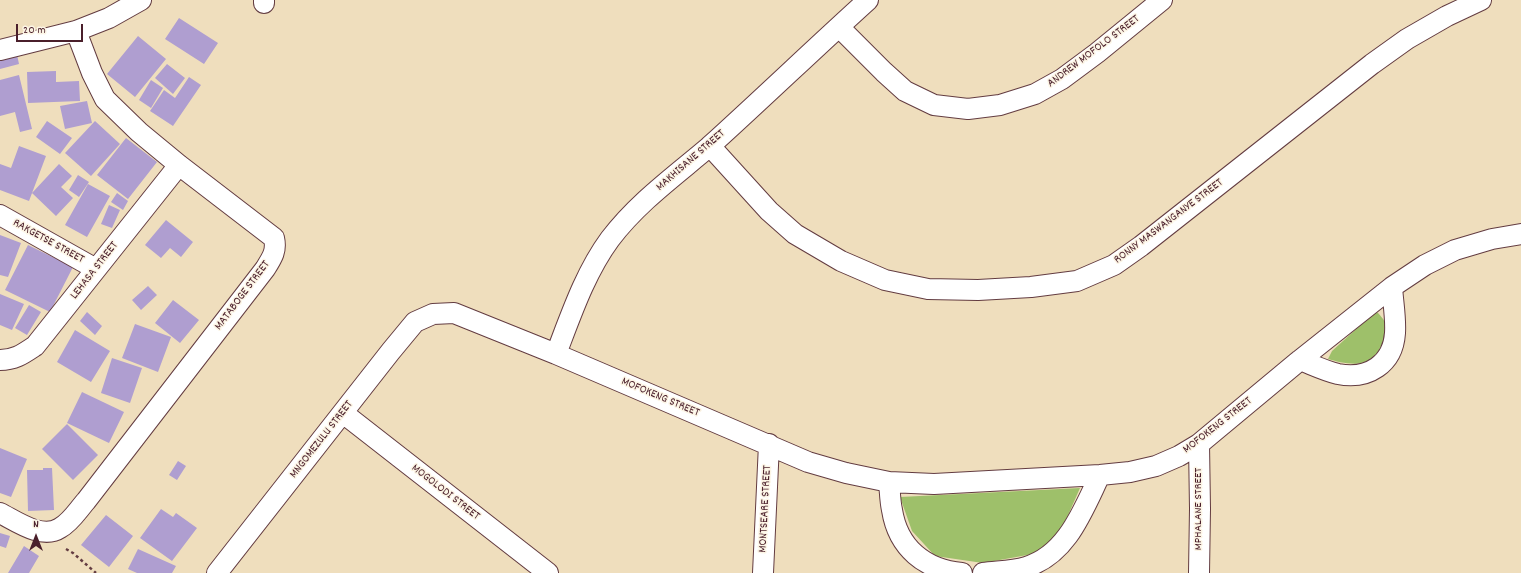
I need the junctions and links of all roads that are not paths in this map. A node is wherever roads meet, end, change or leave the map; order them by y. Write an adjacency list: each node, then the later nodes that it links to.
1 (141, 0): 6 (street)
2 (868, 0): 5 (street, MAKHISANE STREET)
3 (1162, 0): 5 (street, ANDREW MOFOLO STREET)
4 (1481, 0): 8 (street, RONNY MASWANGANYE STREET)
5 (839, 26): 8 (street, MAKHISANE STREET)
6 (76, 31): 7 (street); 9 (street, MATABOGE STREET)
7 (0, 50)
8 (710, 146): 15 (street, MAKHISANE STREET)
9 (179, 165): 12 (street, LEHASA STREET); 23 (street, MATABOGE STREET)
10 (0, 215): 12 (street, RAKGETSE STREET)
11 (1521, 234): 13 (street, MOFOKENG STREET)
12 (96, 269): 16 (street, LEHASA STREET)
13 (1392, 287): 17 (street, MOFOKENG STREET); 17 (street)
14 (433, 314): 15 (street, MOFOKENG STREET); 18 (street, MNGOMEZULU STREET)
15 (556, 354): 19 (street, MOFOKENG STREET)
16 (0, 360)
17 (1300, 360): 20 (street, MOFOKENG STREET)
18 (343, 413): 24 (street, MNGOMEZULU STREET); 25 (street, MOGOLODI STREET)
19 (769, 444): 22 (street, MOFOKENG STREET); 26 (street, MONTSEARE STREET)
20 (1199, 444): 21 (street, MOFOKENG STREET); 29 (street, MPHALANE STREET)
21 (1100, 475): 22 (street, MOFOKENG STREET); 28 (street)
22 (889, 482): 27 (street)
23 (0, 512)
24 (224, 571)
25 (548, 573)
26 (763, 573)
27 (962, 573)
28 (983, 573)
29 (1199, 573)

